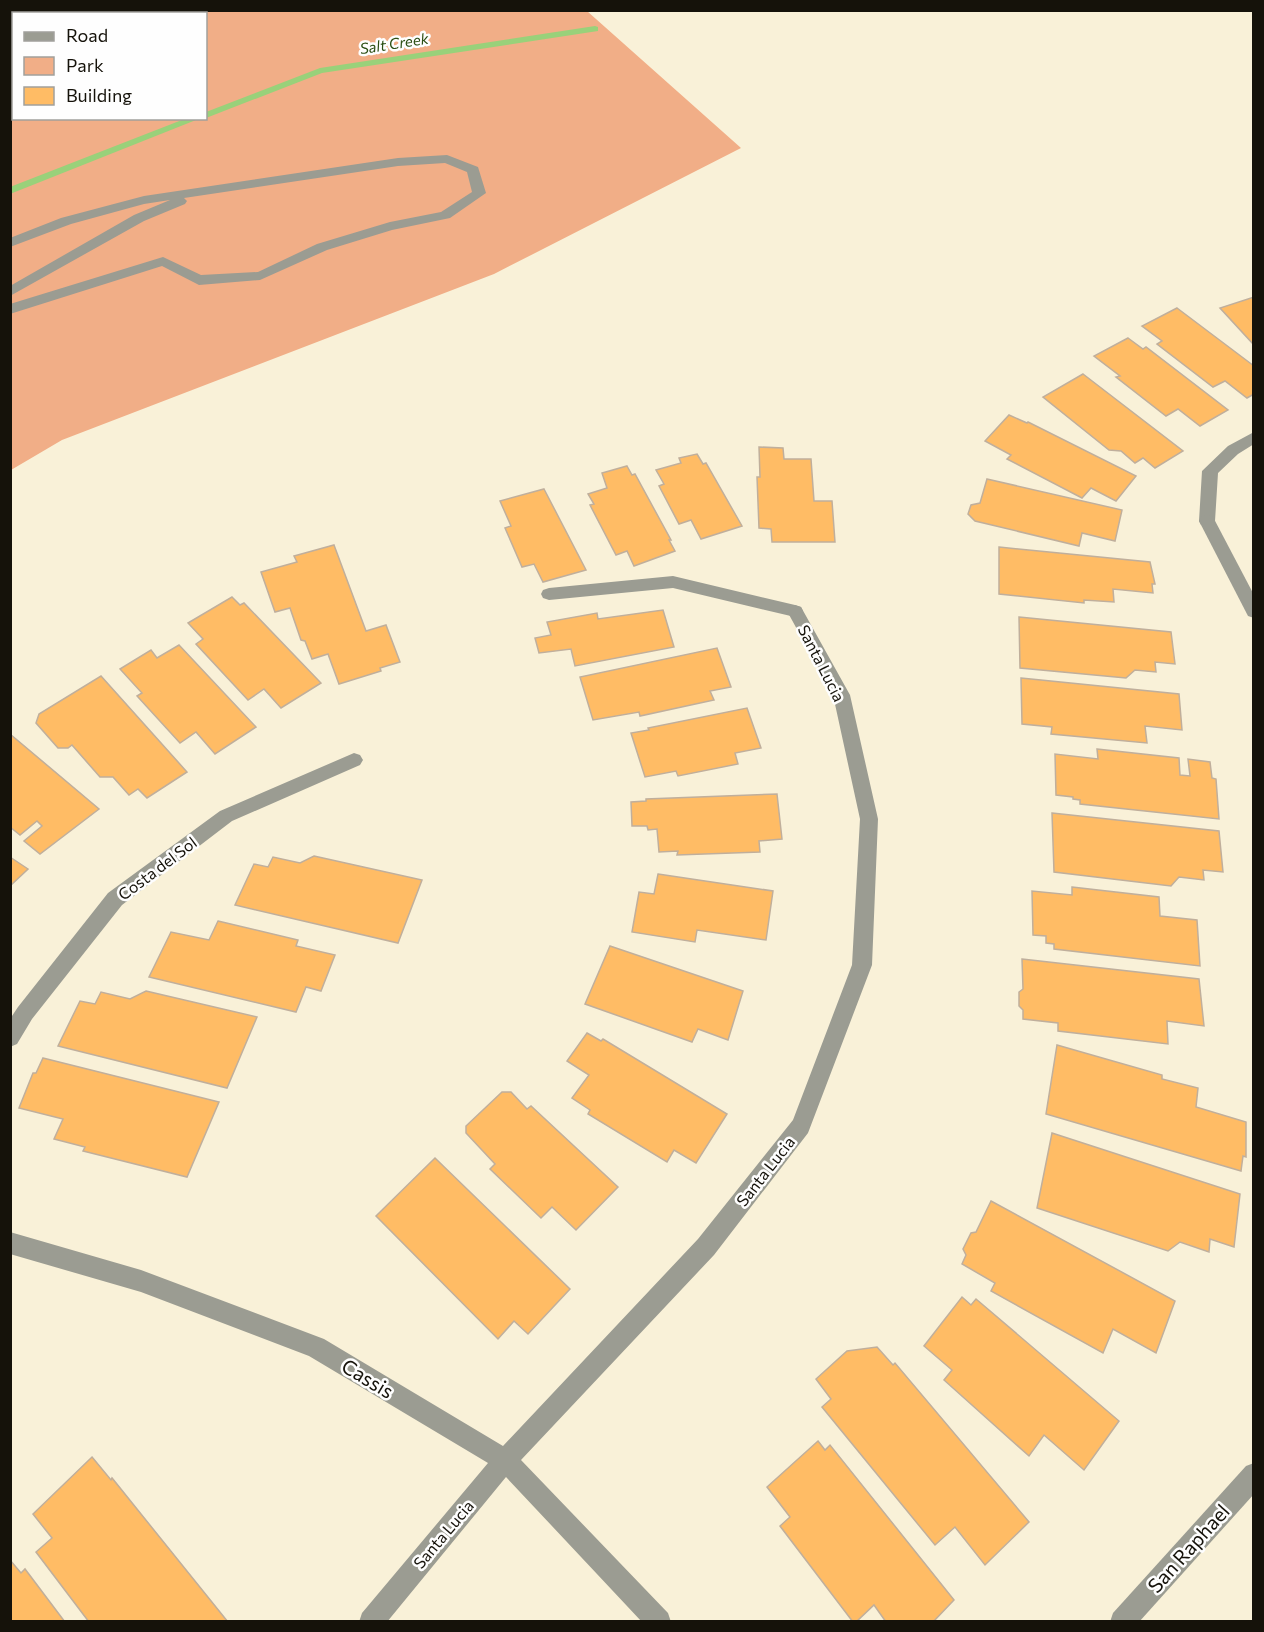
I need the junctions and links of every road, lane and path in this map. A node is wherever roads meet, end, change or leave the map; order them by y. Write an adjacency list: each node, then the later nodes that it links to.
1 (187, 193): 2 (street); 3 (street); 4 (street)
2 (10, 243)
3 (10, 292)
4 (10, 309)
5 (1254, 438): 7 (street)
6 (549, 594): 11 (street, Santa Lucia)
7 (1254, 612)
8 (354, 760): 9 (street, Costa del Sol)
9 (10, 1038)
10 (10, 1243): 11 (street, Cassis)
11 (505, 1460): 13 (street, Santa Lucia); 14 (street, Cassis)
12 (1254, 1474): 15 (street, San Raphael)
13 (371, 1622)
14 (659, 1622)
15 (1122, 1622)

